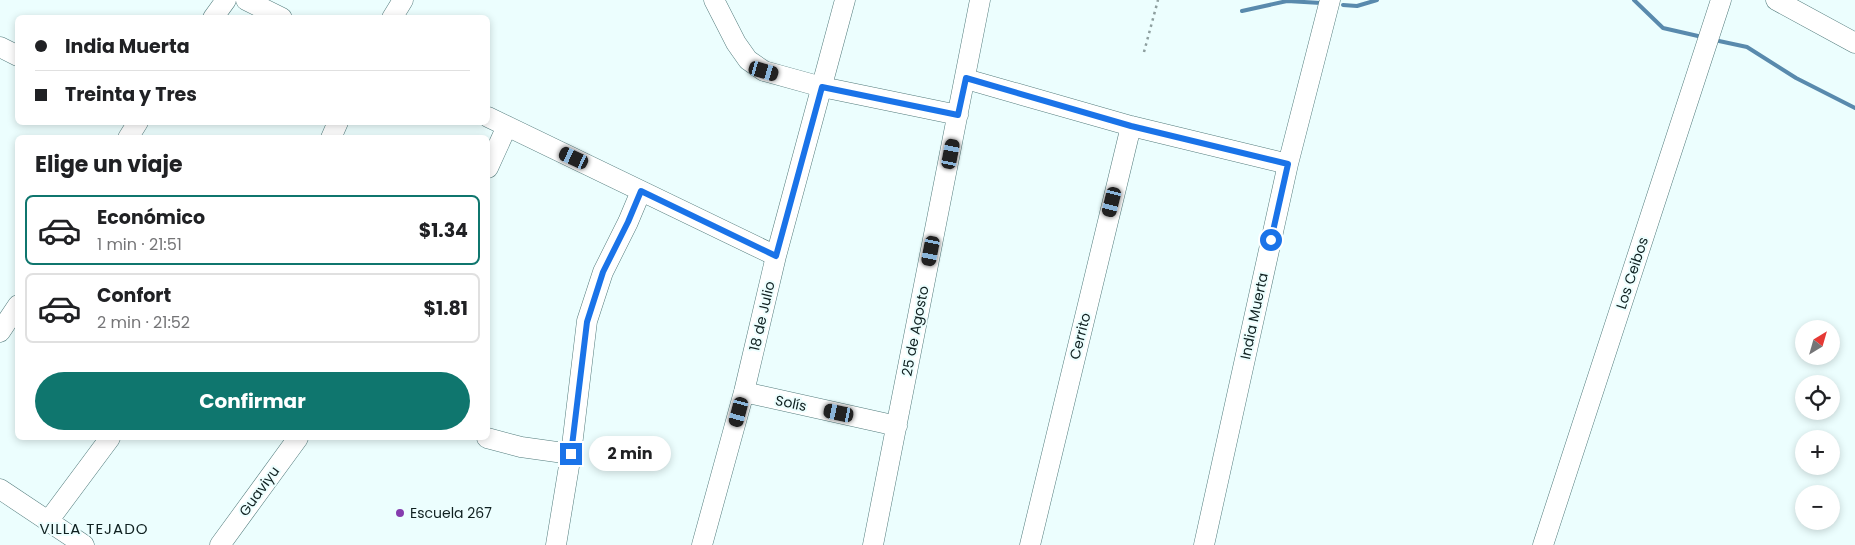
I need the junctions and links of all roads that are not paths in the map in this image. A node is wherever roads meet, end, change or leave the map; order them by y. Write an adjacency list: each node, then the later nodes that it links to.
1 (226, 0): 10 (street)
2 (246, 0): 11 (street)
3 (403, 0): 12 (street)
4 (714, 0): 17 (street)
5 (845, 0): 17 (street, 18 de Julio)
6 (980, 0): 16 (street, 25 de Agosto)
7 (1330, 0): 23 (street, India Muerta)
8 (1721, 0): 43 (street, Los Ceibos)
9 (1776, 0): 13 (street)
10 (215, 15)
11 (276, 15)
12 (394, 15)
13 (1855, 43)
14 (0, 47): 15 (street)
15 (15, 54)
16 (966, 78): 18 (street, 25 de Agosto); 21 (street)
17 (822, 87): 18 (street); 25 (street, 18 de Julio)
18 (958, 115): 29 (street, 25 de Agosto)
19 (490, 118): 20 (street)
20 (506, 126): 22 (street); 24 (street)
21 (1131, 126): 23 (street); 41 (street, Cerrito)
22 (490, 163)
23 (1288, 164): 42 (street, India Muerta)
24 (641, 191): 25 (street); 33 (street)
25 (776, 256): 28 (street, 18 de Julio)
26 (15, 310): 27 (street)
27 (0, 332)
28 (744, 392): 29 (street, Solís); 39 (street, 18 de Julio)
29 (897, 426): 40 (street, 25 de Agosto)
30 (490, 439): 33 (street)
31 (109, 440): 35 (street)
32 (297, 440): 37 (street, Guaviyu)
33 (571, 454): 38 (street)
34 (0, 488): 35 (street)
35 (49, 520): 36 (street)
36 (84, 545)
37 (220, 545)
38 (556, 545)
39 (702, 545)
40 (873, 545)
41 (1030, 545)
42 (1204, 545)
43 (1543, 545)

